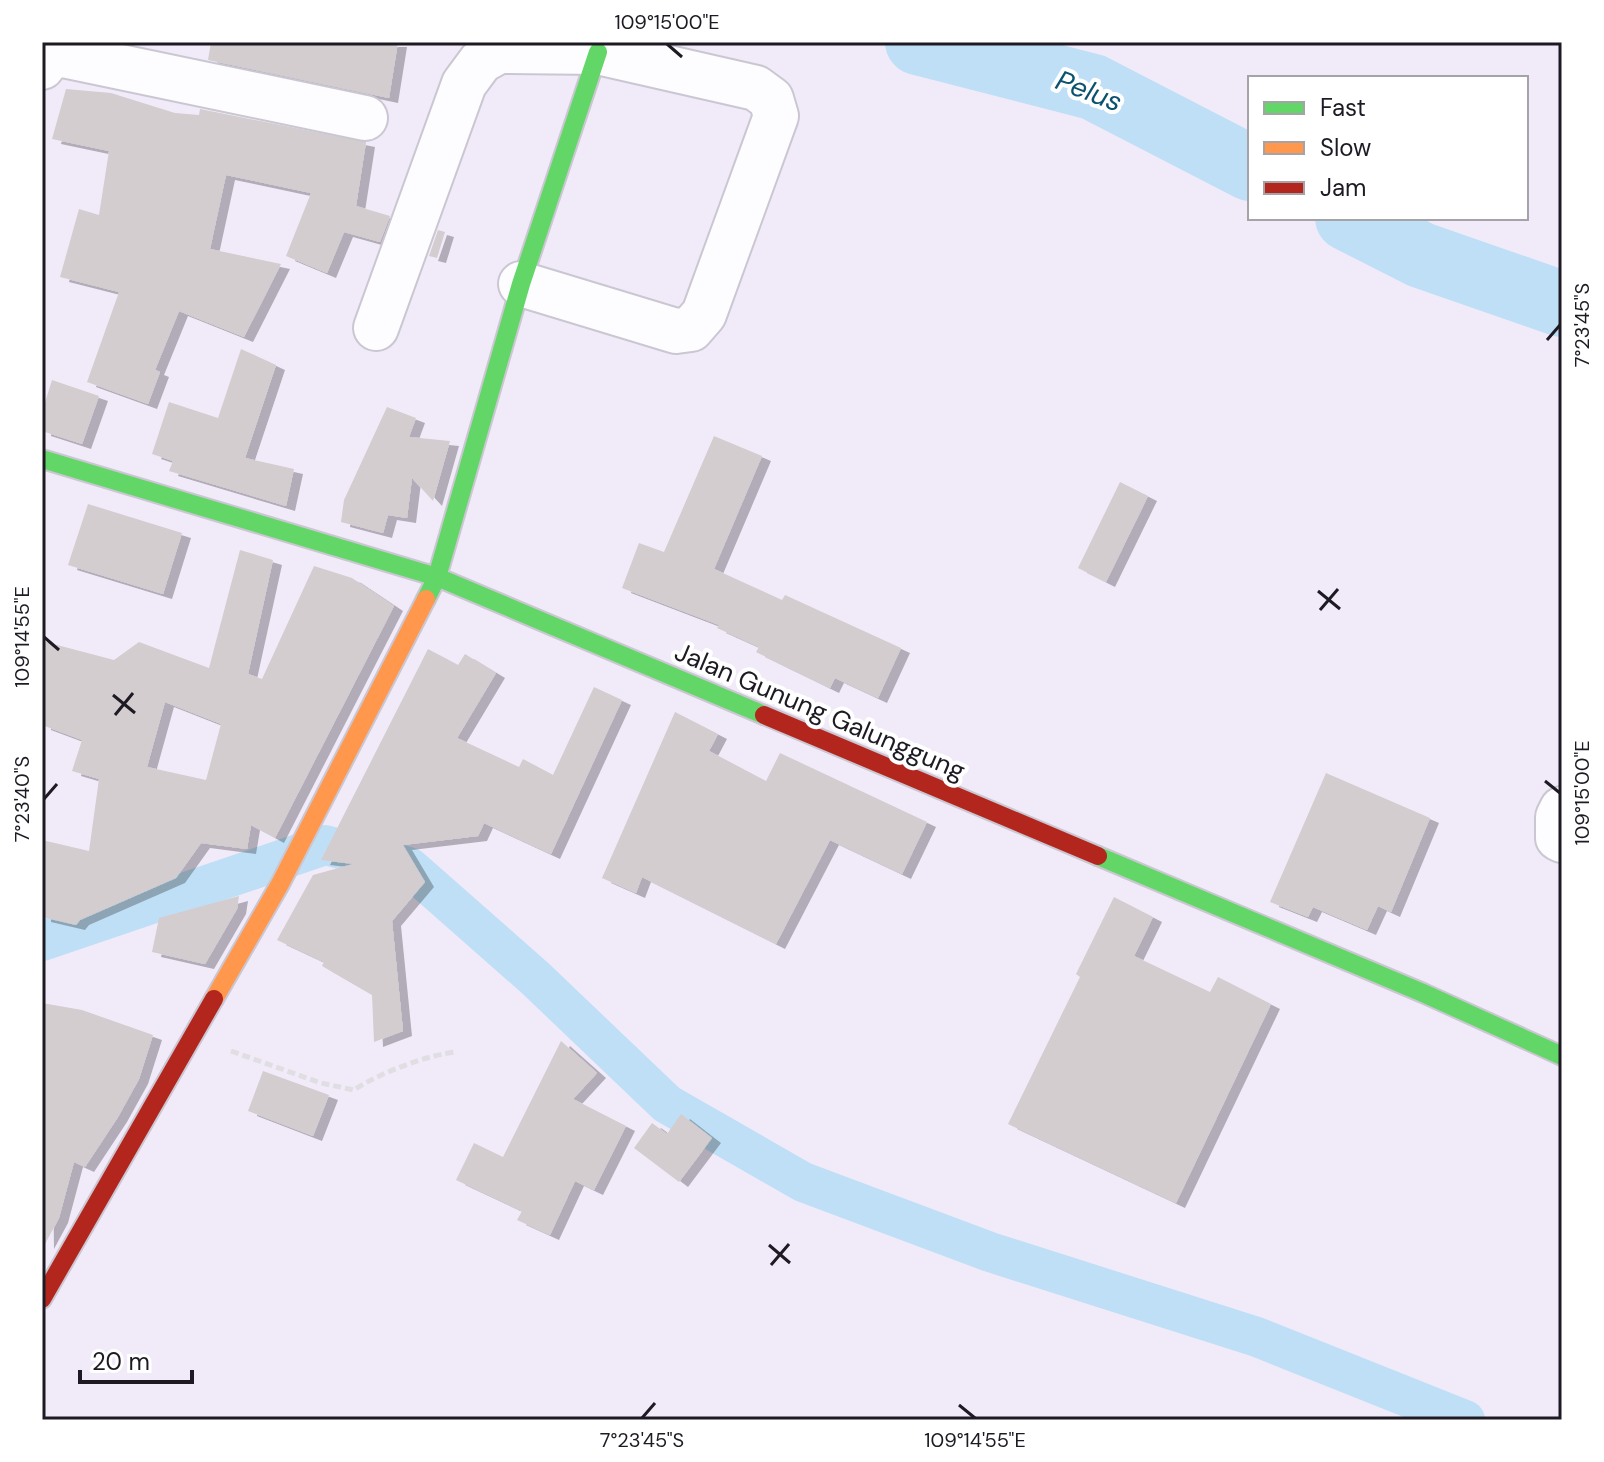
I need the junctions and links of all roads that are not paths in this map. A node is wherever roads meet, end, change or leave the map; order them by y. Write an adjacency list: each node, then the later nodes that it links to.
1 (598, 52): 4 (street); 4 (street); 5 (street)
2 (42, 67): 3 (street)
3 (365, 118)
4 (521, 284): 7 (street)
5 (376, 328)
6 (42, 459): 7 (street, Jalan Gunung Galunggung)
7 (437, 577): 10 (street, Jalan Gunung Galunggung); 11 (street)
8 (1562, 809): 9 (street)
9 (1562, 840)
10 (1562, 1056)
11 (42, 1299)

